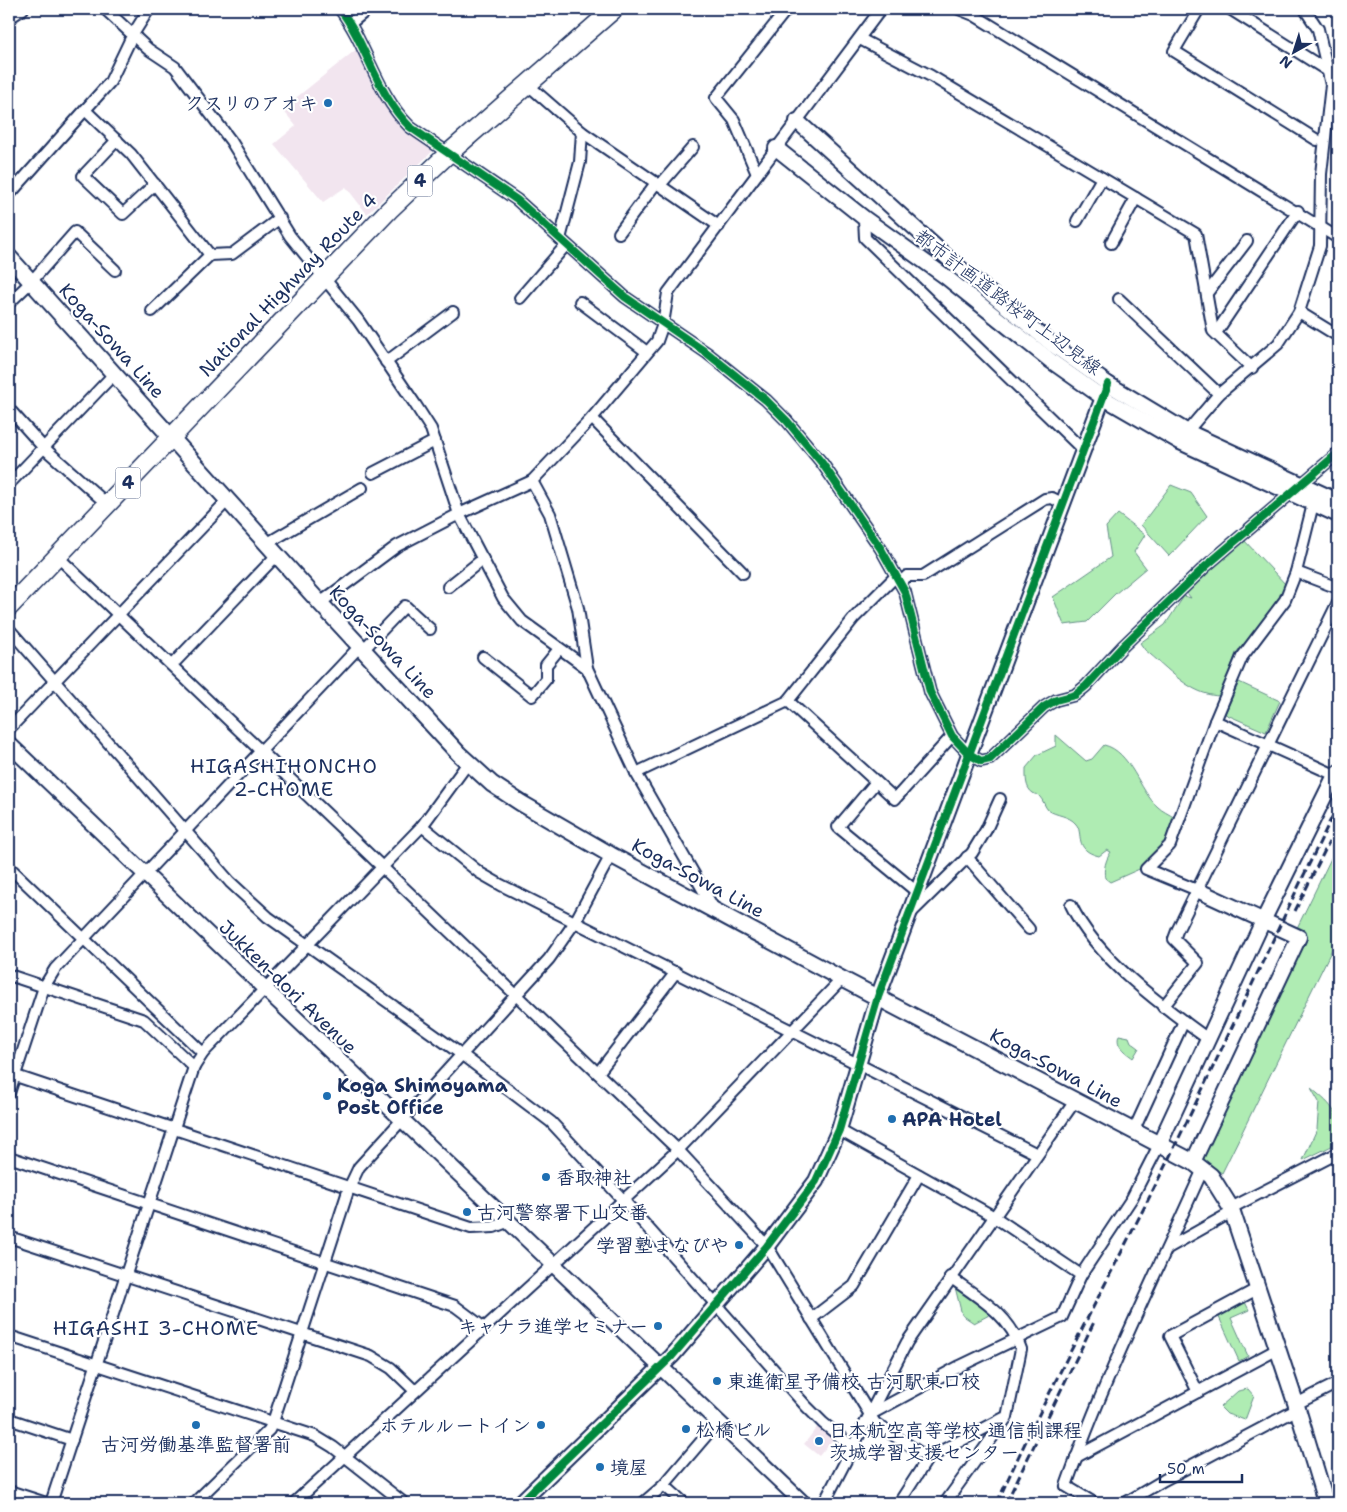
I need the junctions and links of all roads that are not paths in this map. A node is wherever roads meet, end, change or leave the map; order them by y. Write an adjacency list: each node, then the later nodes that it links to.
1 (23, 9): 13 (street)
2 (105, 9): 15 (street)
3 (149, 9): 15 (street)
4 (340, 9): 14 (street)
5 (368, 9): 14 (street)
6 (614, 9): 18 (highway, National Highway Route 4 / 4)
7 (787, 9): 28 (street)
8 (881, 9): 16 (street)
9 (959, 9): 34 (street)
10 (1199, 9): 24 (street)
11 (1230, 9): 17 (street)
12 (1307, 9): 17 (street)
13 (9, 18)
14 (351, 23): 27 (street)
15 (132, 36): 20 (street); 35 (street)
16 (860, 39): 21 (street); 29 (street)
17 (1328, 71): 19 (street)
18 (527, 84): 22 (street); 27 (highway, National Highway Route 4 / 4)
19 (1335, 87): 39 (street)
20 (85, 110): 23 (street); 32 (street)
21 (797, 121): 26 (street); 65 (street, 都市計画道路桜町上辺見線)
22 (582, 132): 31 (street); 43 (street)
23 (117, 140): 30 (street); 30 (street)
24 (1317, 140)
25 (693, 147): 31 (street)
26 (776, 148): 28 (street); 36 (street, 都市計画道路桜町上辺見線)
27 (449, 153): 43 (street); 48 (highway, National Highway Route 4 / 4)
28 (757, 174): 38 (street)
29 (1102, 178): 33 (street); 37 (street)
30 (155, 184): 45 (street)
31 (658, 184): 38 (street); 40 (street)
32 (9, 195)
33 (1136, 198): 44 (street); 50 (street)
34 (1298, 211): 39 (street); 59 (street)
35 (280, 218): 45 (street); 48 (street)
36 (864, 218): 65 (street, 都市計画道路桜町上辺見線); 73 (street)
37 (1077, 221)
38 (719, 226): 58 (street)
39 (1321, 228): 41 (street); 57 (street)
40 (619, 233)
41 (1338, 238)
42 (1246, 241): 50 (street)
43 (563, 242): 51 (street); 58 (street)
44 (1111, 243)
45 (210, 255): 55 (street)
46 (9, 257): 49 (main road, Koga-Sowa Line)
47 (115, 270): 49 (street)
48 (324, 277): 62 (street); 69 (highway, National Highway Route 4 / 4)
49 (31, 282): 54 (street); 64 (main road, Koga-Sowa Line)
50 (1207, 293): 59 (street)
51 (520, 298)
52 (1119, 299): 66 (street)
53 (580, 302): 61 (street)
54 (9, 303)
55 (152, 311)
56 (453, 312): 62 (street)
57 (1299, 312): 60 (street); 63 (street)
58 (663, 324): 61 (street); 94 (street)
59 (1216, 333): 63 (street)
60 (1338, 336)
61 (647, 352): 68 (street)
62 (386, 362): 71 (street)
63 (1252, 368): 66 (street)
64 (115, 374): 69 (main road, Koga-Sowa Line); 72 (street)
65 (1105, 391): 70 (street, 都市計画道路桜町上辺見線); 73 (street)
66 (1219, 394): 70 (street)
67 (9, 408): 72 (street)
68 (592, 418): 76 (street); 93 (street)
69 (171, 437): 82 (main road, Koga-Sowa Line); 84 (highway, National Highway Route 4 / 4)
70 (1183, 437): 78 (street, 都市計画道路桜町上辺見線); 80 (street, 都市計画道路桜町上辺見線)
71 (435, 441): 75 (street); 86 (street)
72 (43, 447): 77 (street); 84 (street)
73 (1082, 449): 83 (street)
74 (1338, 453): 78 (street)
75 (373, 473)
76 (532, 481): 86 (street); 107 (street)
77 (9, 484)
78 (1303, 484): 80 (street); 81 (street, 都市計画道路桜町上辺見線)
79 (362, 488): 88 (street)
80 (1292, 494): 85 (street, 都市計画道路桜町上辺見線); 116 (street)
81 (1338, 500)
82 (228, 501): 88 (main road, Koga-Sowa Line); 100 (street)
83 (1062, 503): 94 (street); 116 (street)
84 (107, 504): 90 (highway, National Highway Route 4 / 4)
85 (1313, 504): 87 (street, 都市計画道路桜町上辺見線); 92 (street)
86 (459, 514): 91 (street); 98 (street)
87 (1338, 515)
88 (266, 544): 89 (main road, Koga-Sowa Line)
89 (277, 555): 98 (main road, Koga-Sowa Line); 106 (street)
90 (57, 556): 99 (highway, National Highway Route 4 / 4); 100 (street)
91 (483, 559): 95 (street); 104 (street)
92 (1296, 572): 96 (street); 110 (street)
93 (743, 573)
94 (898, 580): 109 (street); 112 (street)
95 (448, 586)
96 (1338, 588)
97 (1338, 602): 114 (street)
98 (320, 603): 103 (main road, Koga-Sowa Line)
99 (9, 607)
100 (119, 614): 106 (street); 108 (street)
101 (9, 629): 108 (street)
102 (430, 629): 103 (street)
103 (361, 648): 115 (street); 117 (main road, Koga-Sowa Line)
104 (559, 648): 105 (street); 107 (street)
105 (482, 657)
106 (172, 666): 115 (street)
107 (587, 668): 119 (street)
108 (54, 680): 111 (street); 123 (street)
109 (788, 701): 119 (street); 120 (street)
110 (1215, 721): 114 (street); 129 (street)
111 (9, 729)
112 (952, 736): 116 (street); 120 (street)
113 (9, 744): 128 (street, Jukken-dori Avenue)
114 (1268, 744): 118 (street); 129 (street)
115 (262, 750): 123 (street); 127 (street)
116 (969, 754): 130 (street)
117 (468, 763): 122 (street); 124 (main road, Koga-Sowa Line)
118 (1337, 772): 134 (street)
119 (636, 773): 132 (street)
120 (876, 782): 130 (street)
121 (1000, 800): 125 (street)
122 (422, 826): 127 (street); 135 (street)
123 (185, 831): 128 (street); 138 (street)
124 (611, 855): 132 (main road, Koga-Sowa Line); 135 (street)
125 (967, 857): 133 (street); 136 (street)
126 (9, 867): 137 (street)
127 (384, 867): 138 (street); 144 (street)
128 (143, 874): 137 (street); 143 (street, Jukken-dori Avenue)
129 (1197, 890): 134 (street); 146 (street)
130 (917, 892): 133 (street)
131 (1071, 905): 146 (street)
132 (714, 910): 141 (main road, Koga-Sowa Line)
133 (908, 916): 145 (street)
134 (1264, 921): 149 (street); 167 (street)
135 (575, 922): 139 (street); 144 (street)
136 (1030, 929)
137 (82, 937): 142 (street); 150 (street)
138 (307, 946): 143 (street); 151 (street)
139 (676, 972): 148 (street); 154 (street)
140 (9, 975): 142 (street)
141 (842, 978): 145 (main road, Koga-Sowa Line); 148 (street)
142 (44, 987): 153 (street); 155 (street)
143 (265, 991): 150 (street); 158 (street, Jukken-dori Avenue)
144 (517, 995): 151 (street); 154 (street)
145 (878, 997): 152 (street); 157 (main road, Koga-Sowa Line)
146 (1163, 1007): 147 (street)
147 (1184, 1022): 149 (street); 161 (street)
148 (792, 1030): 152 (street); 163 (street)
149 (1208, 1039): 162 (street)
150 (204, 1053): 153 (street)
151 (461, 1054): 158 (street); 170 (street)
152 (858, 1063): 160 (street); 165 (street)
153 (194, 1067): 159 (street)
154 (598, 1073): 163 (street)
155 (11, 1075): 156 (street); 159 (street)
156 (9, 1093)
157 (1075, 1101): 161 (main road, Koga-Sowa Line); 165 (street)
158 (401, 1120): 169 (street); 174 (street, Jukken-dori Avenue)
159 (174, 1130): 169 (street); 171 (street)
160 (839, 1130): 168 (street); 176 (street)
161 (1133, 1132): 162 (main road, Koga-Sowa Line)
162 (1158, 1145): 167 (main road, Koga-Sowa Line); 180 (street)
163 (678, 1150): 170 (street); 176 (street)
164 (1338, 1153): 172 (street)
165 (1037, 1154): 173 (street)
166 (9, 1157): 171 (street)
167 (1198, 1166): 172 (main road, Koga-Sowa Line); 177 (street)
168 (919, 1175): 173 (street); 185 (street)
169 (349, 1188): 174 (street); 178 (street)
170 (624, 1200): 179 (street); 184 (street)
171 (148, 1203): 178 (street); 181 (street)
172 (1231, 1210): 177 (street); 183 (main road, Koga-Sowa Line)
173 (993, 1216): 180 (street); 182 (street)
174 (507, 1222): 179 (street, Jukken-dori Avenue)
175 (9, 1237): 181 (street)
176 (767, 1246): 184 (street); 185 (street)
177 (1167, 1249): 205 (street)
178 (325, 1262): 186 (street); 187 (street)
179 (554, 1265): 186 (street); 192 (street, Jukken-dori Avenue)
180 (1082, 1275): 189 (street)
181 (126, 1276): 187 (street); 191 (street)
182 (950, 1278): 189 (street); 197 (street)
183 (1257, 1289): 190 (main road, Koga-Sowa Line); 195 (street)
184 (717, 1305): 192 (street); 203 (street)
185 (811, 1319): 197 (street)
186 (483, 1327): 194 (street)
187 (302, 1333): 194 (street); 200 (street)
188 (9, 1336): 191 (street)
189 (1018, 1338): 197 (street); 198 (street)
190 (1278, 1349): 195 (street); 196 (main road, Koga-Sowa Line)
191 (96, 1365): 200 (street); 202 (street)
192 (661, 1369): 201 (street, Jukken-dori Avenue); 214 (street)
193 (1338, 1383): 196 (street)
194 (415, 1391): 204 (street)
195 (1198, 1392): 205 (street)
196 (1297, 1407): 222 (street); 223 (main road, Koga-Sowa Line)
197 (869, 1415): 203 (street); 206 (street)
198 (1007, 1417): 206 (street); 220 (street)
199 (9, 1419): 202 (street)
200 (273, 1422): 204 (street); 211 (street)
201 (717, 1423): 207 (street); 217 (street, Jukken-dori Avenue)
202 (72, 1440): 210 (street)
203 (853, 1447): 218 (street)
204 (345, 1456): 212 (street); 213 (street)
205 (1076, 1457): 221 (street)
206 (928, 1458): 219 (street)
207 (664, 1485): 215 (street); 216 (street)
208 (9, 1491): 209 (street)
209 (46, 1503)
210 (51, 1503)
211 (194, 1503)
212 (294, 1503)
213 (404, 1503)
214 (520, 1503)
215 (644, 1503)
216 (684, 1503)
217 (803, 1503)
218 (824, 1503)
219 (899, 1503)
220 (945, 1503)
221 (1090, 1503)
222 (1125, 1503)
223 (1326, 1503)

